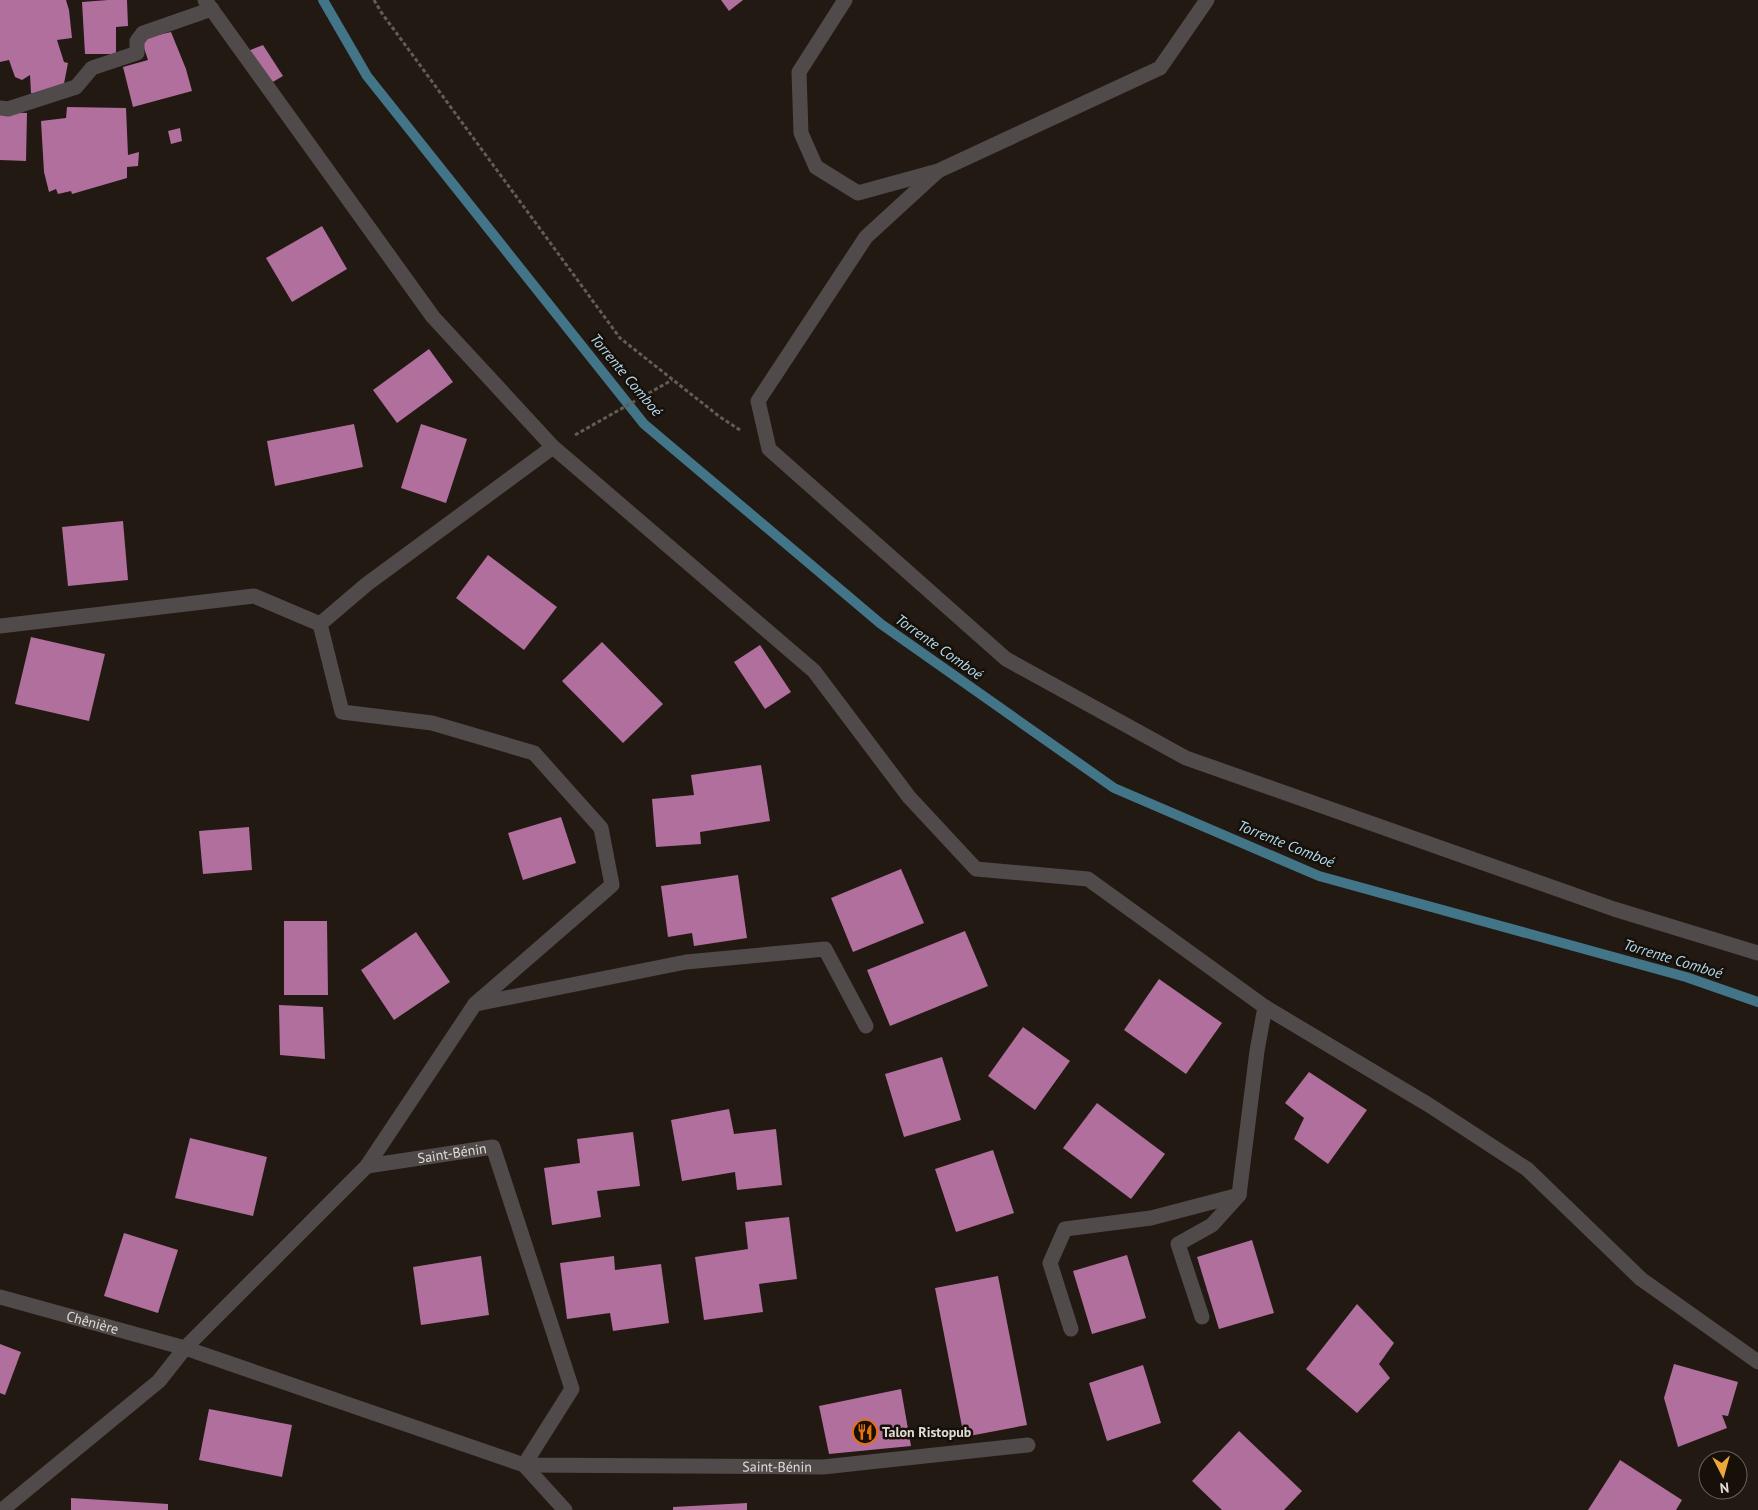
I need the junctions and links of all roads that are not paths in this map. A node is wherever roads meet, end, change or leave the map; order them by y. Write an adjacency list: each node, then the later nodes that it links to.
1 (845, 0): 5 (street)
2 (1207, 0): 5 (street)
3 (208, 5): 4 (street); 6 (street)
4 (0, 108)
5 (938, 171): 9 (street)
6 (553, 447): 7 (street); 11 (street)
7 (320, 624): 8 (street); 10 (street)
8 (0, 626)
9 (1758, 953)
10 (475, 1004): 12 (street); 13 (street)
11 (1265, 1008): 14 (street); 19 (street)
12 (866, 1026)
13 (367, 1166): 18 (street); 21 (street, Saint-Bénin)
14 (1239, 1195): 16 (street); 17 (street)
15 (0, 1298): 18 (street, Chênière)
16 (1202, 1317)
17 (1071, 1329)
18 (185, 1348): 21 (street, Saint-Bénin); 22 (street)
19 (1758, 1362)
20 (1028, 1445): 21 (street, Saint-Bénin)
21 (524, 1465): 23 (street, Saint-Bénin)
22 (2, 1510)
23 (566, 1510)

